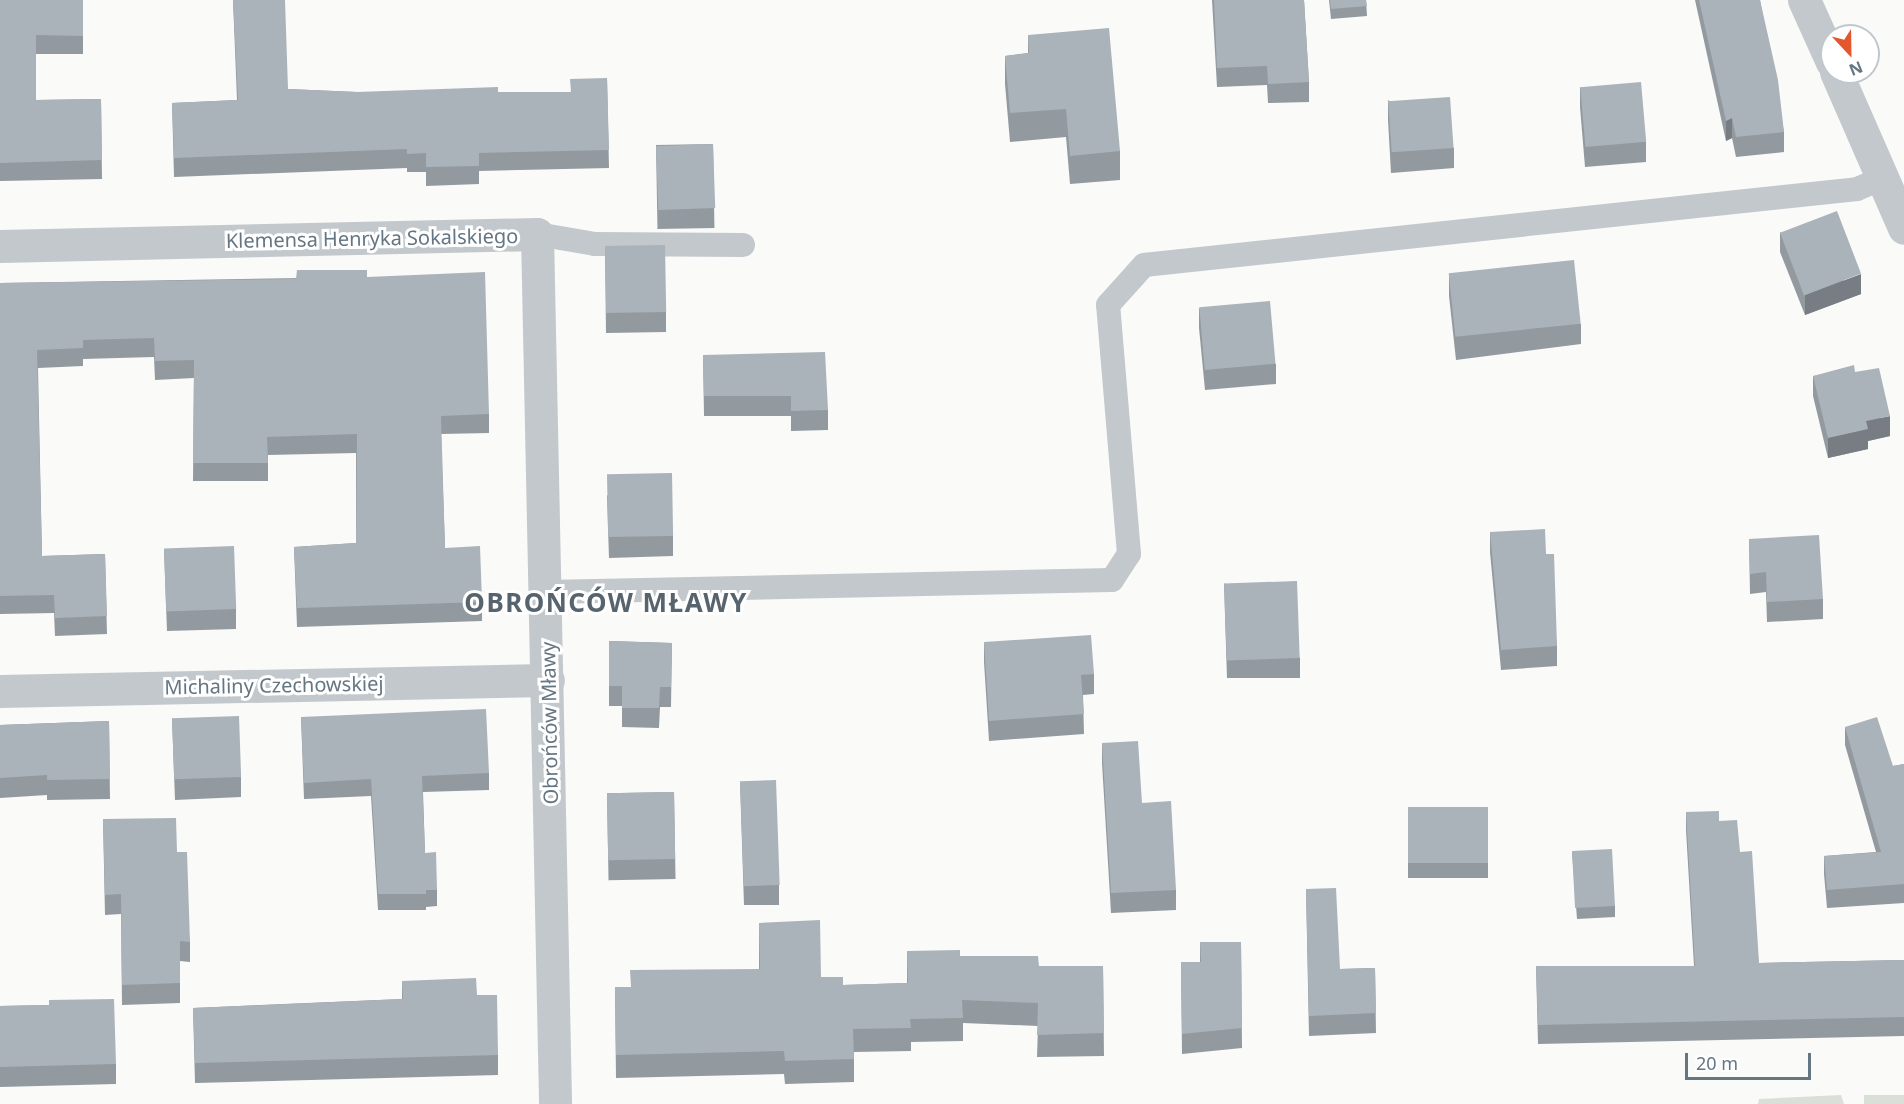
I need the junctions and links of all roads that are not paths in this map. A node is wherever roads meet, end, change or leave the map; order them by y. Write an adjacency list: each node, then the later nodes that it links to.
1 (1804, 0): 2 (street)
2 (1820, 36)
3 (1841, 84): 4 (street)
4 (1883, 178): 5 (street); 9 (lane)
5 (1904, 228)
6 (537, 234): 7 (lane, Klemensa Henryka Sokalskiego); 8 (street, Klemensa Henryka Sokalskiego); 9 (street, Obrońców Mławy)
7 (743, 245)
8 (0, 246)
9 (546, 592): 10 (street, Obrońców Mławy)
10 (548, 680): 11 (street, Michaliny Czechowskiej); 12 (street, Obrońców Mławy)
11 (0, 691)
12 (555, 1104)

